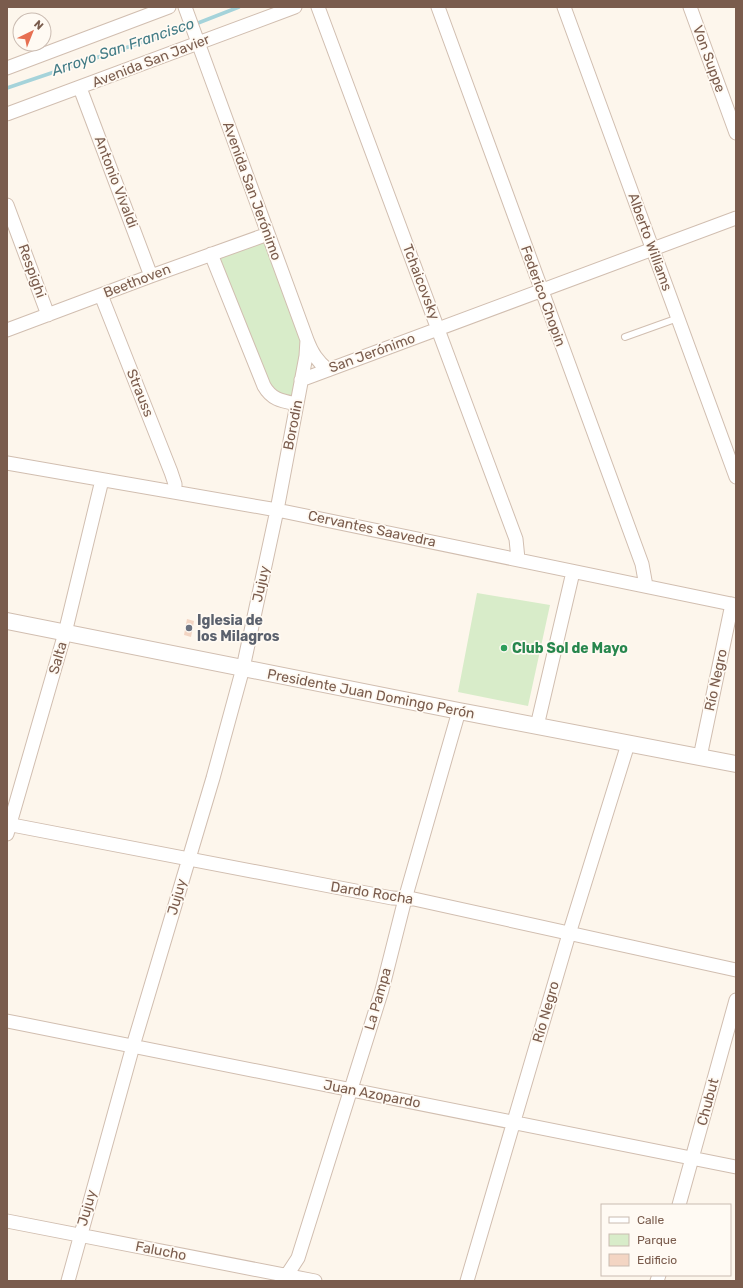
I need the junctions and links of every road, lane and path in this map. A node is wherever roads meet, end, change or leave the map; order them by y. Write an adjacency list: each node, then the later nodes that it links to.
1 (169, 7): 9 (street)
2 (295, 7): 8 (street, Avenida San Javier)
3 (318, 7): 23 (street, Tchaicovsky)
4 (438, 7): 19 (street, Federico Chopin)
5 (564, 7): 16 (street, Alberto Williams)
6 (690, 7): 12 (street, Von Suppe)
7 (186, 10): 8 (street, Avenida San Jerónimo)
8 (196, 38): 10 (street, Avenida San Javier); 15 (street, Avenida San Jerónimo)
9 (7, 68)
10 (80, 88): 11 (street, Avenida San Javier); 18 (street, Antonio Vivaldi)
11 (7, 114)
12 (736, 133)
13 (7, 205): 21 (street, Respighi)
14 (736, 218): 16 (street, San Jerónimo)
15 (268, 234): 17 (street, Beethoven); 26 (street, Avenida San Jerónimo)
16 (652, 249): 19 (street, San Jerónimo); 22 (street, Alberto Williams)
17 (211, 254): 18 (street, Beethoven); 29 (street)
18 (151, 276): 20 (street, Beethoven)
19 (541, 291): 23 (street, San Jerónimo); 37 (street, Federico Chopin)
20 (101, 295): 21 (street, Beethoven); 33 (street, Strauss)
21 (48, 315): 24 (street, Beethoven)
22 (678, 318): 25 (lane); 31 (street, Alberto Williams)
23 (439, 329): 27 (street, San Jerónimo); 35 (street, Tchaicovsky)
24 (7, 330)
25 (625, 337)
26 (307, 340): 27 (street, Avenida San Jerónimo); 28 (street, Borodin)
27 (328, 370): 28 (street, San Jerónimo)
28 (301, 380): 29 (street, Borodin)
29 (297, 404): 34 (street, Borodin)
30 (7, 463): 32 (street, Cervantes Saavedra)
31 (736, 477)
32 (102, 480): 33 (street, Cervantes Saavedra); 40 (street, Salta)
33 (175, 492): 34 (street, Cervantes Saavedra)
34 (277, 510): 35 (street, Cervantes Saavedra); 41 (street, Jujuy)
35 (518, 559): 36 (street, Cervantes Saavedra)
36 (573, 572): 37 (street, Cervantes Saavedra); 43 (street)
37 (646, 586): 38 (street, Cervantes Saavedra)
38 (734, 604): 45 (street, Río Negro)
39 (7, 621): 40 (street, Presidente Juan Domingo Perón)
40 (65, 633): 41 (street, Presidente Juan Domingo Perón); 47 (street, Salta)
41 (243, 668): 42 (street, Presidente Juan Domingo Perón); 48 (street, Jujuy)
42 (459, 712): 43 (street, Presidente Juan Domingo Perón); 49 (street, La Pampa)
43 (537, 726): 44 (street, Presidente Juan Domingo Perón)
44 (628, 744): 45 (street, Presidente Juan Domingo Perón); 50 (street, Río Negro)
45 (700, 757): 46 (street, Presidente Juan Domingo Perón)
46 (736, 764)
47 (8, 827): 48 (street, Dardo Rocha)
48 (188, 859): 49 (street, Dardo Rocha); 54 (street, Jujuy)
49 (405, 899): 50 (street, Dardo Rocha); 55 (street, La Pampa)
50 (569, 934): 51 (street, Dardo Rocha); 56 (street, Río Negro)
51 (736, 970)
52 (736, 1000): 57 (street, Chubut)
53 (7, 1021): 54 (street, Juan Azopardo)
54 (133, 1046): 55 (street, Juan Azopardo); 61 (street, Jujuy)
55 (351, 1090): 56 (street, Juan Azopardo); 62 (street, La Pampa)
56 (514, 1122): 57 (street, Juan Azopardo); 65 (street, Río Negro)
57 (693, 1158): 58 (street, Juan Azopardo); 59 (street, Chubut)
58 (736, 1167)
59 (679, 1204)
60 (7, 1221): 61 (street, Falucho)
61 (79, 1235): 62 (street, Falucho); 63 (street, Jujuy)
62 (285, 1278): 64 (street, Falucho)
63 (68, 1281)
64 (315, 1281)
65 (468, 1281)

